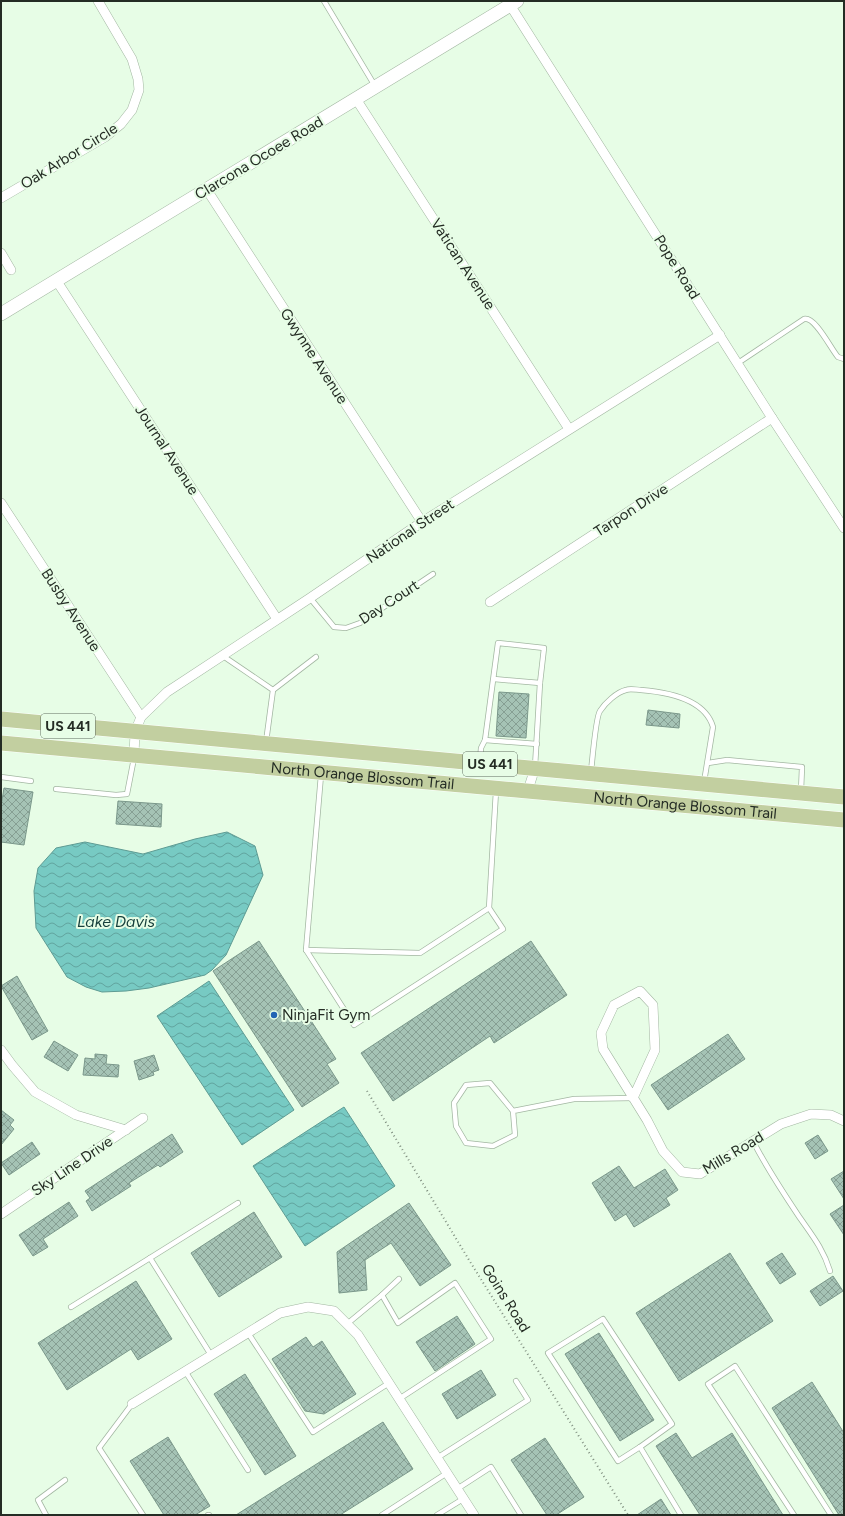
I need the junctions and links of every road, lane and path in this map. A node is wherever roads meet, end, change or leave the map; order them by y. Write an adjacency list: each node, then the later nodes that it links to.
1 (98, 1): 7 (street, Oak Arbor Circle)
2 (324, 1): 4 (lane)
3 (514, 3): 4 (main road, Clarcona Ocoee Road); 12 (street, Pope Road)
4 (376, 87): 5 (main road, Clarcona Ocoee Road)
5 (356, 99): 6 (main road, Clarcona Ocoee Road); 16 (street, Vatican Avenue)
6 (207, 190): 10 (main road, Clarcona Ocoee Road); 18 (street, Gwynne Avenue)
7 (1, 198)
8 (1, 253): 9 (street)
9 (11, 270)
10 (56, 280): 11 (main road, Clarcona Ocoee Road); 23 (street, Journal Avenue)
11 (1, 314)
12 (720, 335): 14 (street, Pope Road); 16 (street, National Street)
13 (844, 359): 14 (lane)
14 (738, 363): 15 (street, Pope Road)
15 (772, 418): 19 (street, Pope Road); 22 (street, Tarpon Drive)
16 (569, 429): 18 (street, National Street)
17 (1, 502): 29 (street, Busby Avenue)
18 (422, 522): 21 (street, National Street)
19 (844, 528)
20 (432, 574): 21 (lane, Day Court)
21 (310, 598): 23 (street, National Street)
22 (490, 602)
23 (278, 619): 24 (street, National Street)
24 (223, 655): 28 (lane); 29 (street, National Street)
25 (316, 657): 28 (lane)
26 (494, 678): 27 (lane); 27 (lane); 32 (lane)
27 (540, 683): 35 (lane)
28 (272, 690): 34 (lane)
29 (141, 717): 31 (street, National Street)
30 (1, 720): 31 (main road, North Orange Blossom Trail / US 441)
31 (135, 732): 34 (main road, North Orange Blossom Trail / US 441); 36 (street, National Street)
32 (485, 740): 35 (lane); 37 (lane)
33 (1, 743): 36 (main road, North Orange Blossom Trail / US 441)
34 (266, 744): 37 (main road, North Orange Blossom Trail / US 441)
35 (537, 744): 39 (lane)
36 (134, 755): 40 (main road, North Orange Blossom Trail / US 441); 46 (lane)
37 (479, 763): 39 (main road, North Orange Blossom Trail / US 441)
38 (708, 763): 41 (lane); 44 (lane); 48 (lane)
39 (535, 768): 41 (main road, North Orange Blossom Trail / US 441); 47 (street)
40 (321, 772): 45 (main road, North Orange Blossom Trail / US 441); 52 (lane)
41 (591, 773): 44 (main road, North Orange Blossom Trail / US 441)
42 (1, 777): 43 (lane)
43 (31, 781)
44 (704, 784): 48 (main road, North Orange Blossom Trail / US 441)
45 (496, 788): 47 (main road, North Orange Blossom Trail / US 441); 51 (lane)
46 (56, 789)
47 (528, 790): 50 (main road, North Orange Blossom Trail / US 441)
48 (802, 793): 49 (main road, North Orange Blossom Trail / US 441)
49 (844, 797)
50 (844, 820)
51 (489, 908): 52 (lane); 52 (lane)
52 (306, 950)
53 (1, 1050): 59 (street)
54 (368, 1091): 89 (path, Goins Road)
55 (633, 1098): 55 (street, Mills Road); 56 (lane); 60 (street, Mills Road)
56 (514, 1111): 56 (lane)
57 (143, 1118): 59 (street, Sky Line Drive)
58 (844, 1121): 60 (street, Mills Road)
59 (126, 1130): 62 (street, Sky Line Drive)
60 (753, 1141): 64 (lane)
61 (238, 1203): 63 (lane)
62 (1, 1214)
63 (150, 1258): 67 (lane); 70 (lane)
64 (830, 1271)
65 (399, 1279): 66 (lane)
66 (382, 1295): 68 (lane); 74 (lane)
67 (71, 1307)
68 (347, 1324): 69 (street); 73 (street)
69 (248, 1333): 70 (street); 73 (lane)
70 (211, 1355): 71 (street)
71 (185, 1371): 75 (street); 78 (lane)
72 (516, 1381): 77 (lane)
73 (389, 1383): 74 (street)
74 (399, 1399): 77 (street)
75 (132, 1404): 84 (lane)
76 (640, 1447): 76 (lane); 90 (lane)
77 (437, 1458): 79 (street)
78 (248, 1470)
79 (447, 1473): 81 (street); 85 (lane)
80 (65, 1480): 83 (lane)
81 (457, 1489): 82 (street); 88 (lane)
82 (463, 1499): 86 (lane); 87 (street)
83 (46, 1515)
84 (143, 1515)
85 (382, 1515)
86 (437, 1515)
87 (474, 1515)
88 (521, 1515)
89 (628, 1515)
90 (681, 1515)
91 (794, 1515): 92 (lane)
92 (831, 1515)

